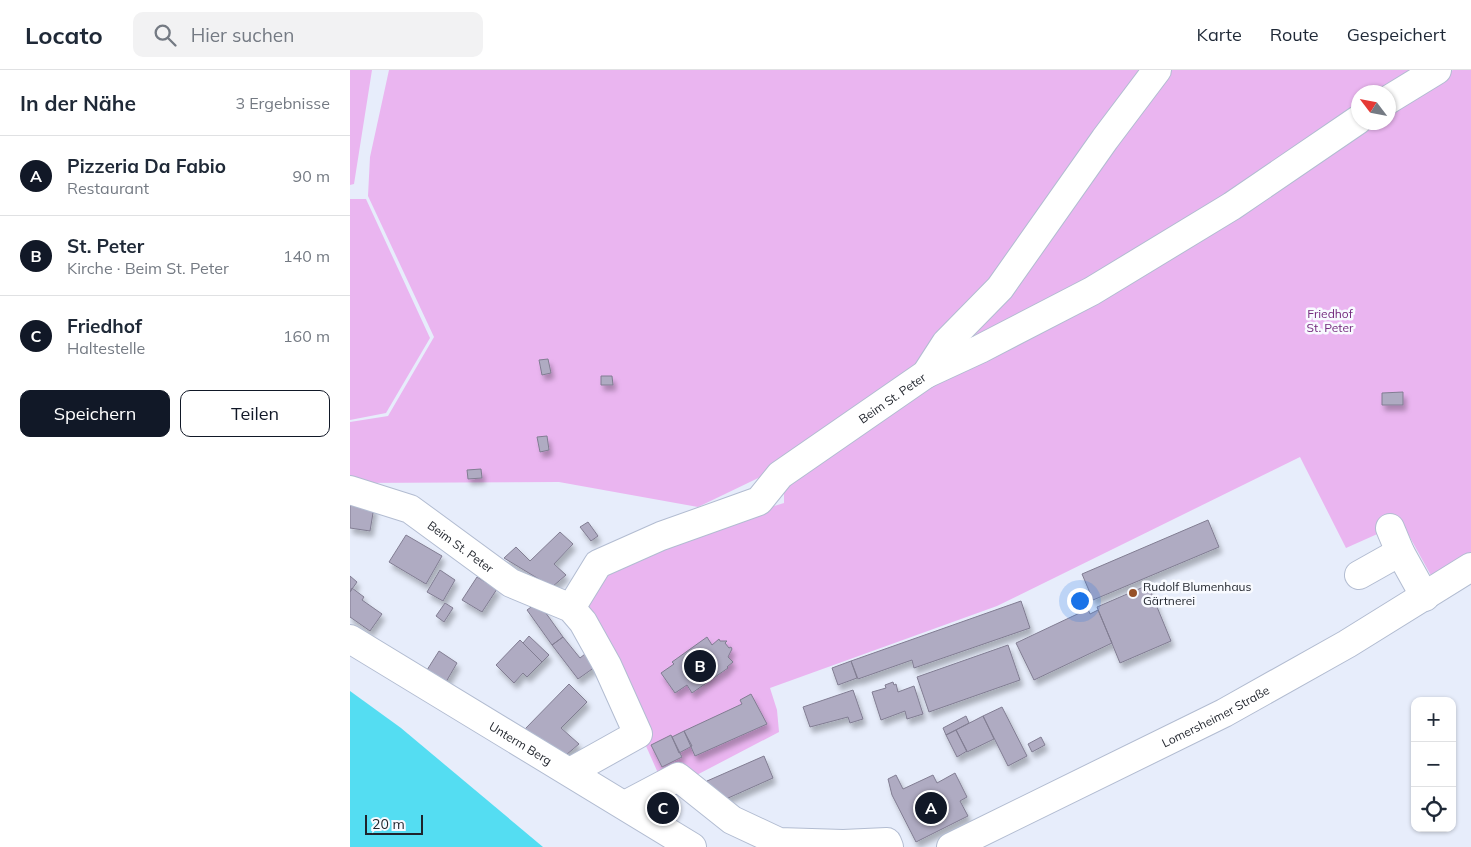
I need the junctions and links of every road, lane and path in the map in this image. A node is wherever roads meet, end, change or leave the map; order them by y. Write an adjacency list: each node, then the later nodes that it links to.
1 (1157, 70): 5 (street, Beim St. Peter)
2 (1437, 70): 3 (street)
3 (1396, 95)
4 (1351, 125): 5 (street)
5 (926, 374): 10 (street, Beim St. Peter)
6 (350, 490): 10 (street, Beim St. Peter)
7 (1471, 568): 9 (street, Lomersheimer Straße)
8 (1359, 575): 9 (street)
9 (1425, 596): 16 (street, Lomersheimer Straße)
10 (571, 608): 12 (street)
11 (350, 639): 12 (street, Unterm Berg)
12 (570, 772): 13 (street, Unterm Berg)
13 (625, 805): 14 (street, Unterm Berg); 15 (street)
14 (692, 847)
15 (889, 847)
16 (951, 847)

